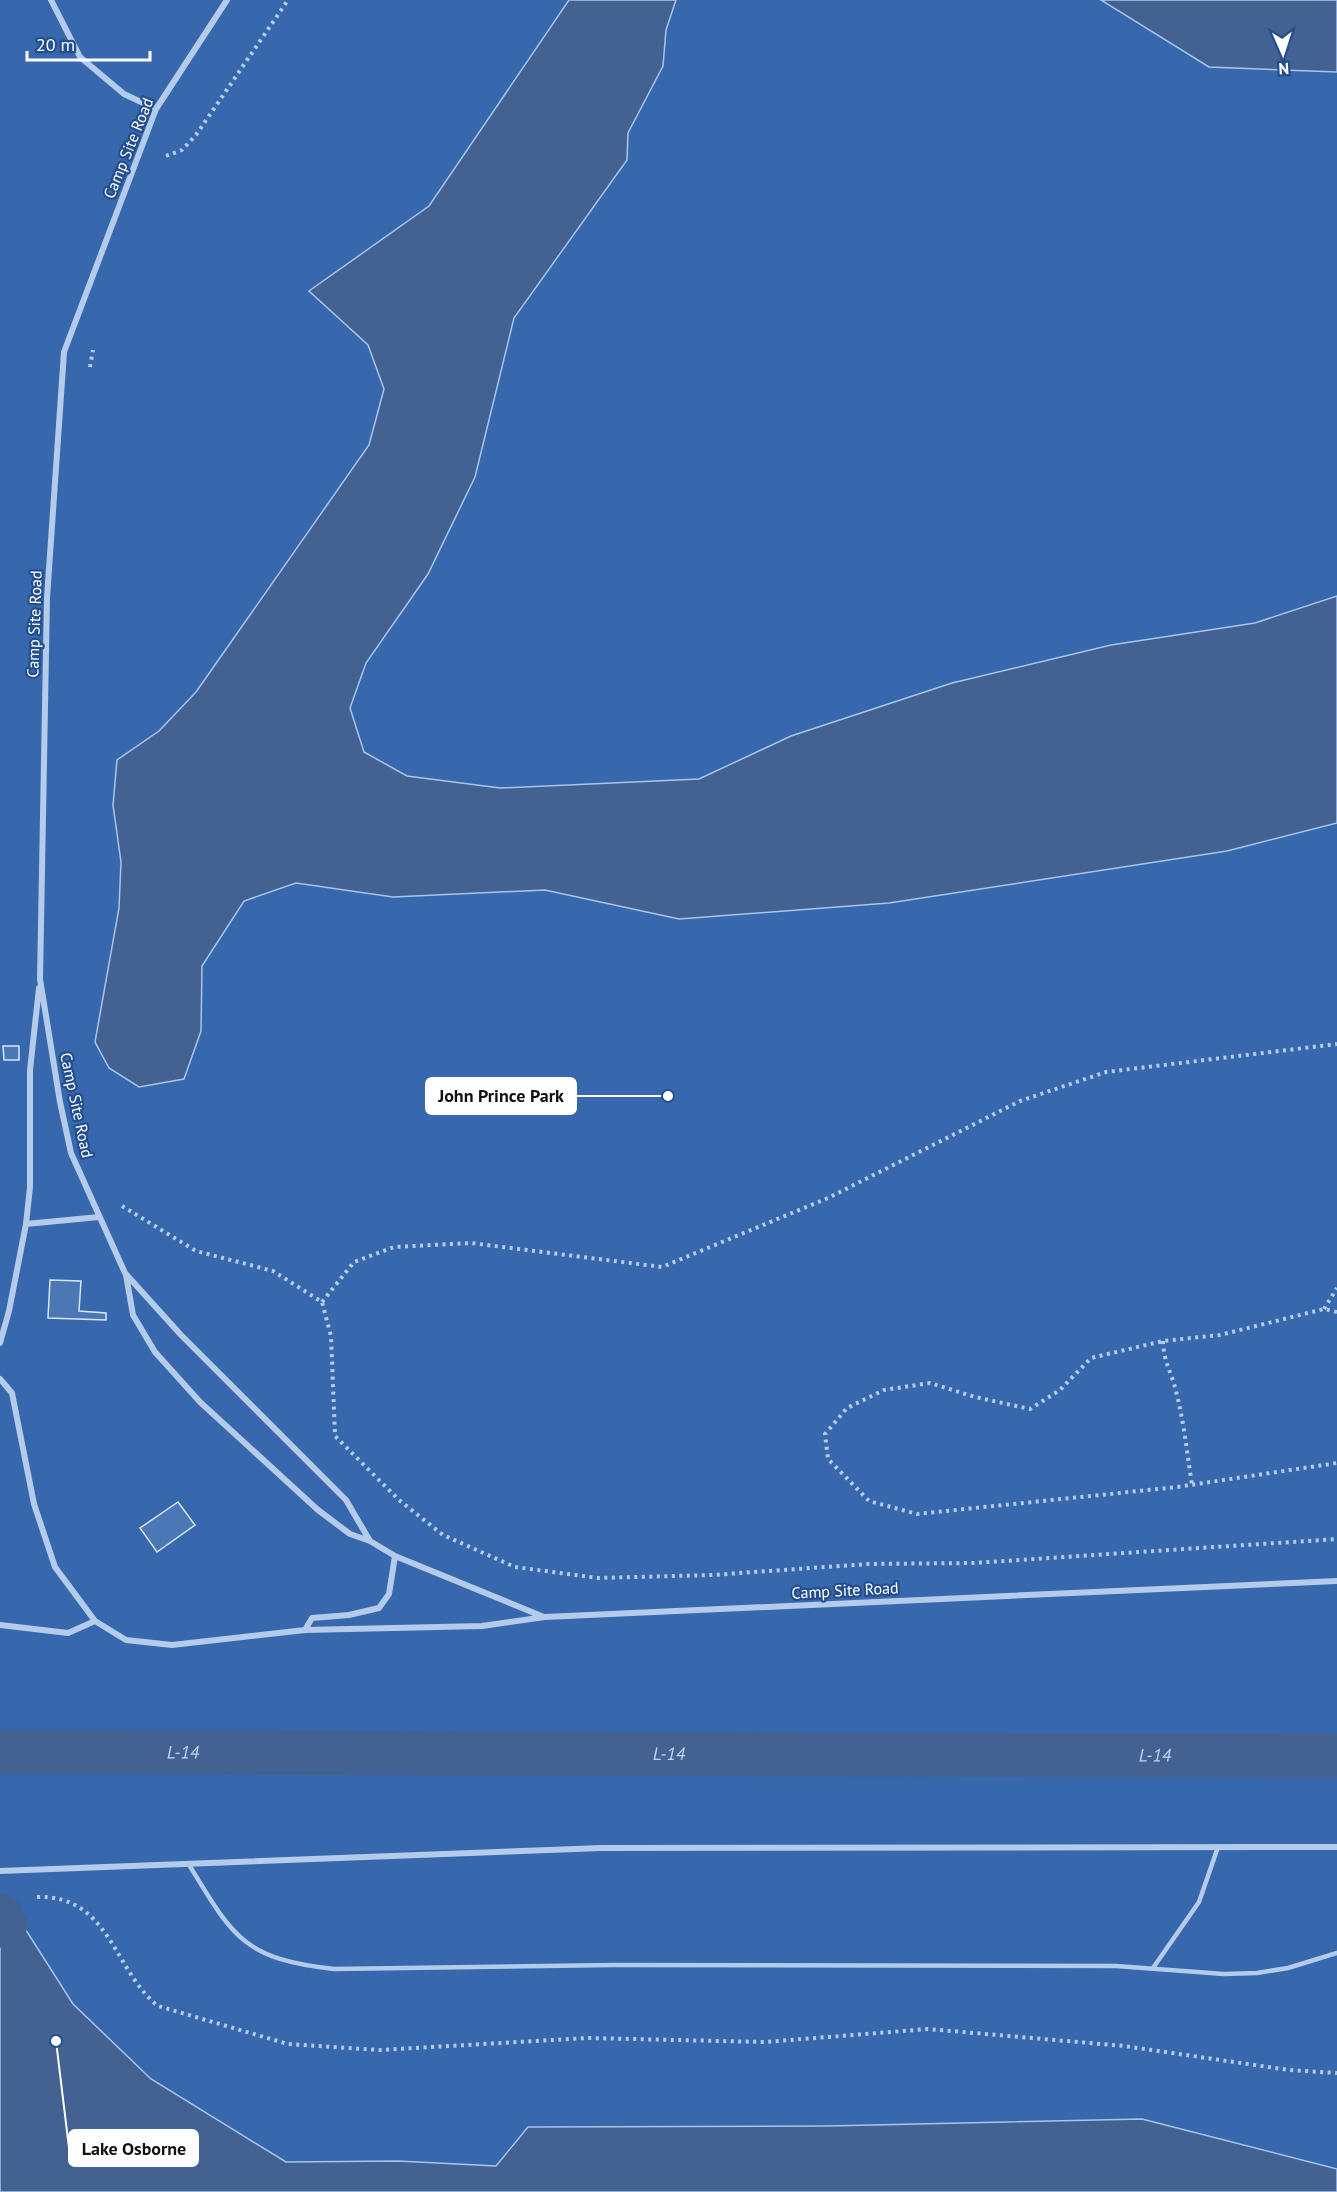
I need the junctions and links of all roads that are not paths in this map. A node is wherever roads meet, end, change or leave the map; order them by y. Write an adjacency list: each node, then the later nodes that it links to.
1 (51, 0): 3 (street)
2 (227, 0): 3 (street, Camp Site Road)
3 (156, 109): 4 (street, Camp Site Road)
4 (40, 979): 5 (street, Camp Site Road); 6 (street)
5 (99, 1217): 6 (street); 7 (street, Camp Site Road)
6 (26, 1224): 8 (street)
7 (125, 1273): 10 (street, Camp Site Road); 10 (street, Camp Site Road)
8 (0, 1343)
9 (0, 1379): 14 (street)
10 (370, 1541): 11 (street, Camp Site Road)
11 (396, 1556): 13 (street, Camp Site Road); 16 (street)
12 (1337, 1581): 13 (street, Camp Site Road)
13 (545, 1617): 16 (street)
14 (95, 1621): 15 (street); 16 (street)
15 (0, 1625)
16 (305, 1630)
17 (1218, 1847): 18 (street); 19 (street); 22 (lane)
18 (1337, 1847)
19 (188, 1863): 20 (street); 22 (lane)
20 (0, 1871)
21 (1337, 1953): 22 (lane)
22 (1153, 1968)

